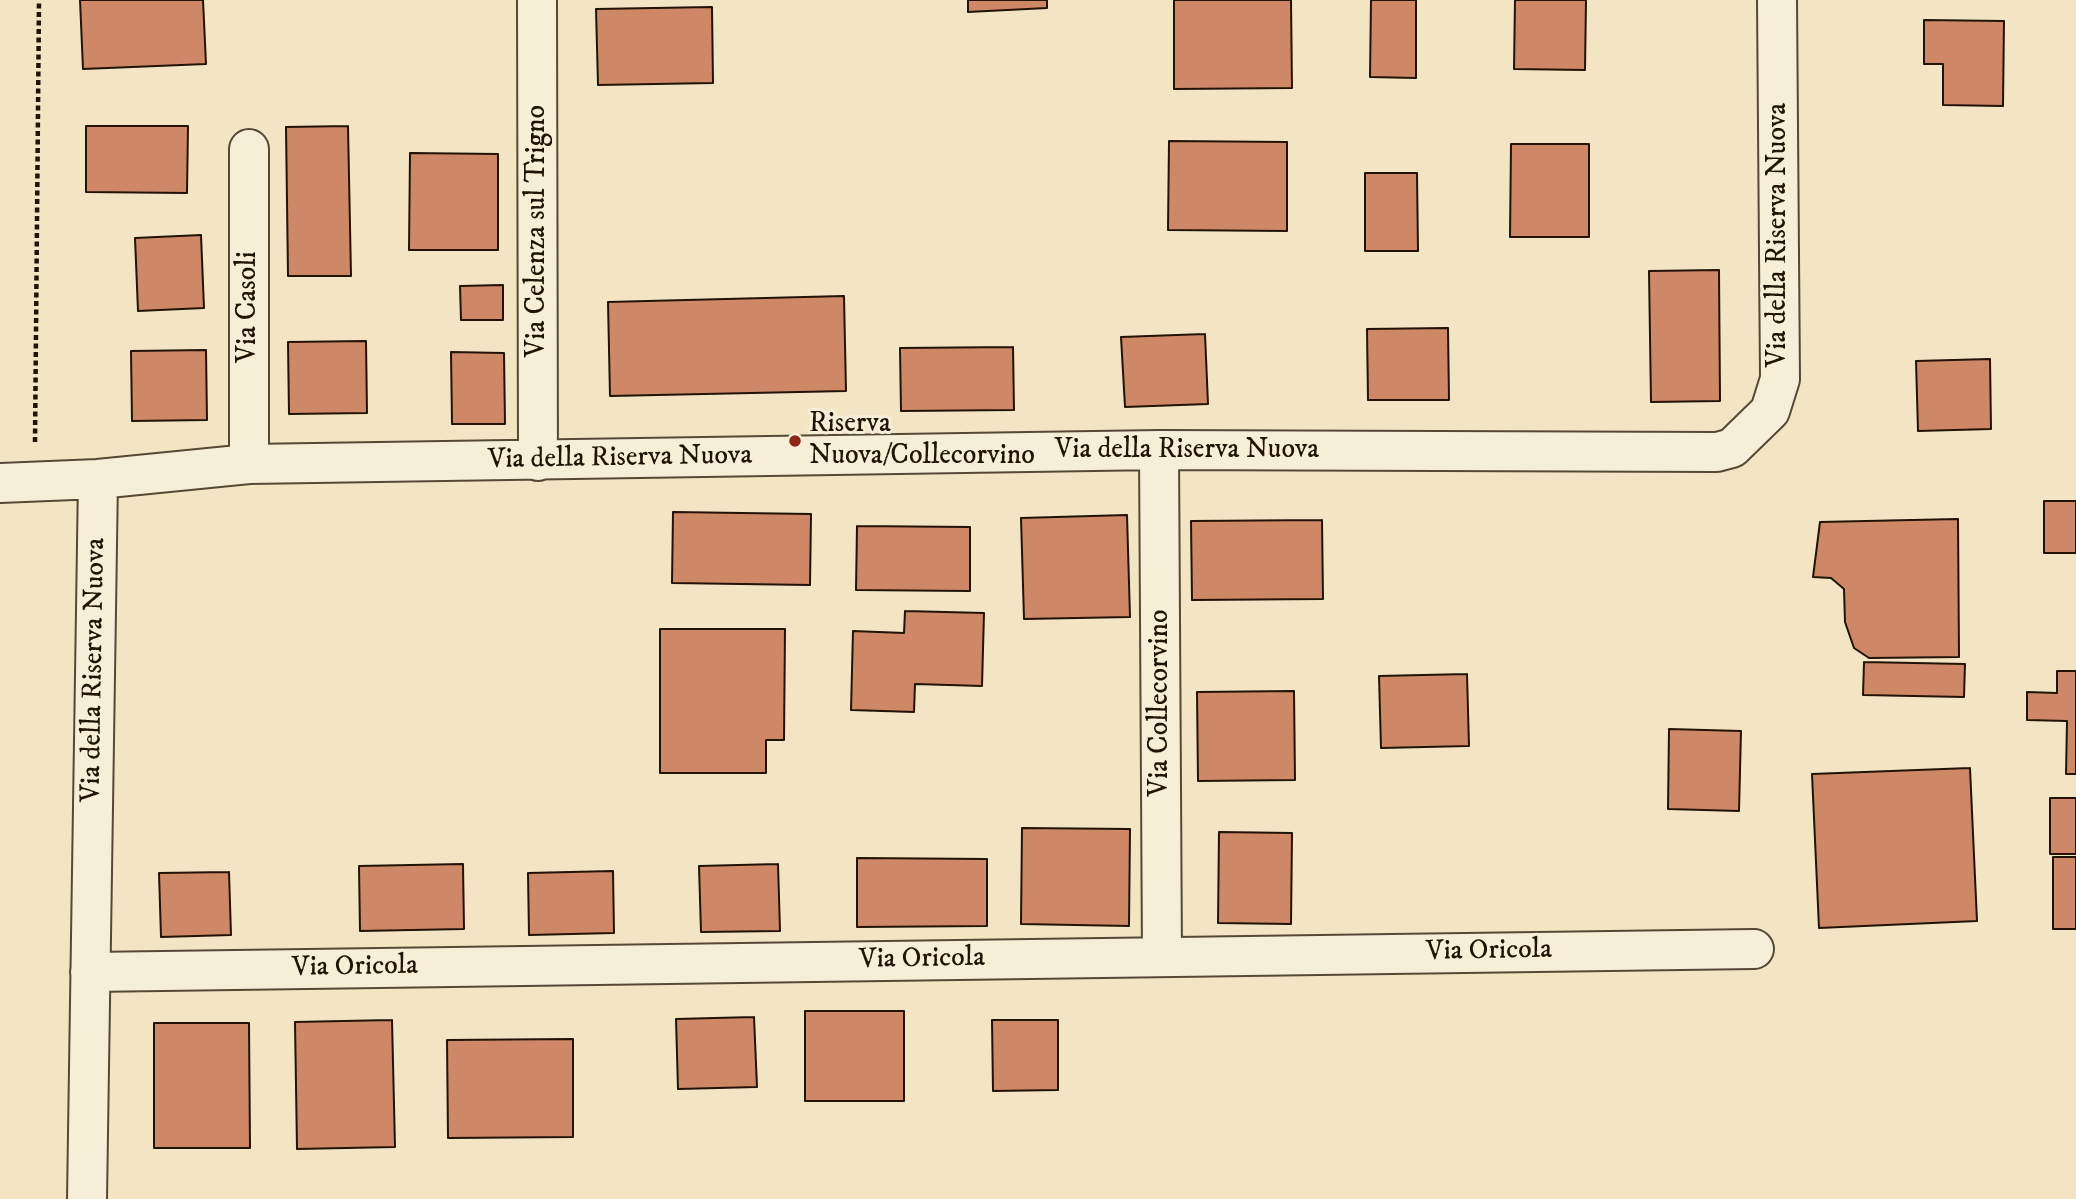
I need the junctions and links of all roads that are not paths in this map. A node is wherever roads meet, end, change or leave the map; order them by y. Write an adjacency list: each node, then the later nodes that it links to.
1 (537, 0): 5 (street, Via Celenza sul Trigno)
2 (1777, 0): 4 (street, Via della Riserva Nuova)
3 (249, 149): 6 (street, Via Casoli)
4 (1159, 450): 5 (street, Via della Riserva Nuova); 10 (street, Via Collecorvino)
5 (538, 461): 6 (street, Via della Riserva Nuova)
6 (249, 464): 7 (street, Via della Riserva Nuova)
7 (98, 479): 8 (street); 11 (street, Via della Riserva Nuova)
8 (17, 482)
9 (1754, 949): 10 (street, Via Oricola)
10 (1163, 956): 11 (street, Via Oricola)
11 (90, 972): 12 (street, Via della Riserva Nuova)
12 (87, 1199)

